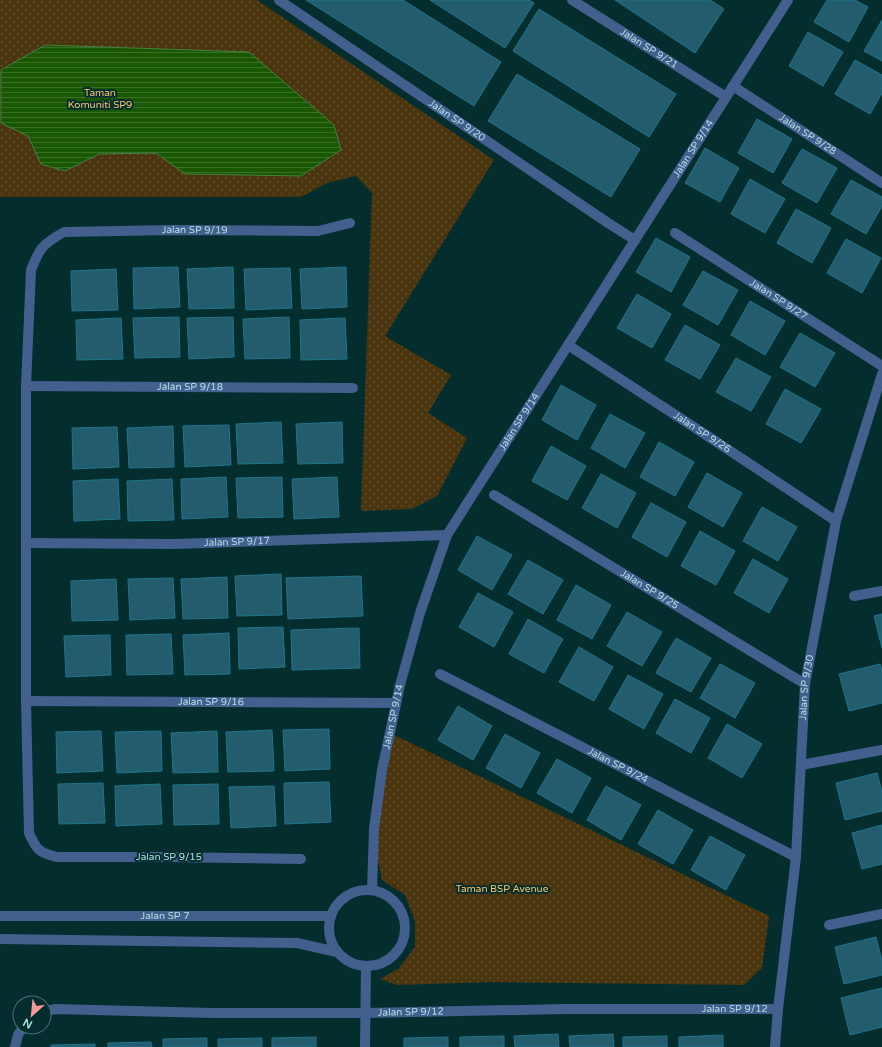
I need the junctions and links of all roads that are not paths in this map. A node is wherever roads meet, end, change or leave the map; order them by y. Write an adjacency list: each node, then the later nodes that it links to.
1 (279, 0): 9 (street, Jalan SP 9/20)
2 (572, 0): 5 (street, Jalan SP 9/21)
3 (788, 0): 4 (street, Jalan SP 9/14)
4 (733, 86): 5 (street, Jalan SP 9/14); 6 (street, Jalan SP 9/28)
5 (726, 97): 9 (street, Jalan SP 9/14)
6 (882, 183)
7 (350, 223): 13 (street, Jalan SP 9/19)
8 (675, 234): 11 (street, Jalan SP 9/27)
9 (635, 240): 10 (street, Jalan SP 9/14)
10 (568, 345): 16 (street, Jalan SP 9/26); 17 (street, Jalan SP 9/14)
11 (882, 366)
12 (882, 374): 16 (street, Jalan SP 9/30)
13 (26, 386): 14 (street, Jalan SP 9/18); 18 (street)
14 (353, 388)
15 (494, 495): 22 (street, Jalan SP 9/25)
16 (836, 521): 22 (street, Jalan SP 9/30)
17 (447, 535): 18 (street, Jalan SP 9/17); 24 (street, Jalan SP 9/14)
18 (26, 543): 23 (street)
19 (882, 590): 20 (street)
20 (854, 596)
21 (440, 674): 27 (street, Jalan SP 9/24)
22 (805, 684): 26 (street, Jalan SP 9/30)
23 (26, 702): 24 (street, Jalan SP 9/16); 28 (street, Jalan SP 9/15)
24 (396, 703): 29 (street, Jalan SP 9/14)
25 (882, 750): 26 (street)
26 (801, 765): 27 (street, Jalan SP 9/30)
27 (796, 857): 37 (street, Jalan SP 9/30)
28 (301, 859)
29 (372, 890): 32 (street); 36 (street)
30 (882, 914): 33 (street)
31 (0, 916): 32 (street, Jalan SP 7)
32 (331, 916): 35 (street)
33 (829, 925)
34 (0, 939): 35 (street)
35 (337, 952): 36 (street)
36 (366, 966): 39 (street)
37 (778, 1009): 39 (street, Jalan SP 9/12); 43 (street, Jalan SP 9/30)
38 (52, 1010): 39 (street, Jalan SP 9/12)
39 (365, 1013): 42 (street)
40 (18, 1035): 41 (street)
41 (15, 1047)
42 (365, 1047)
43 (775, 1047)

